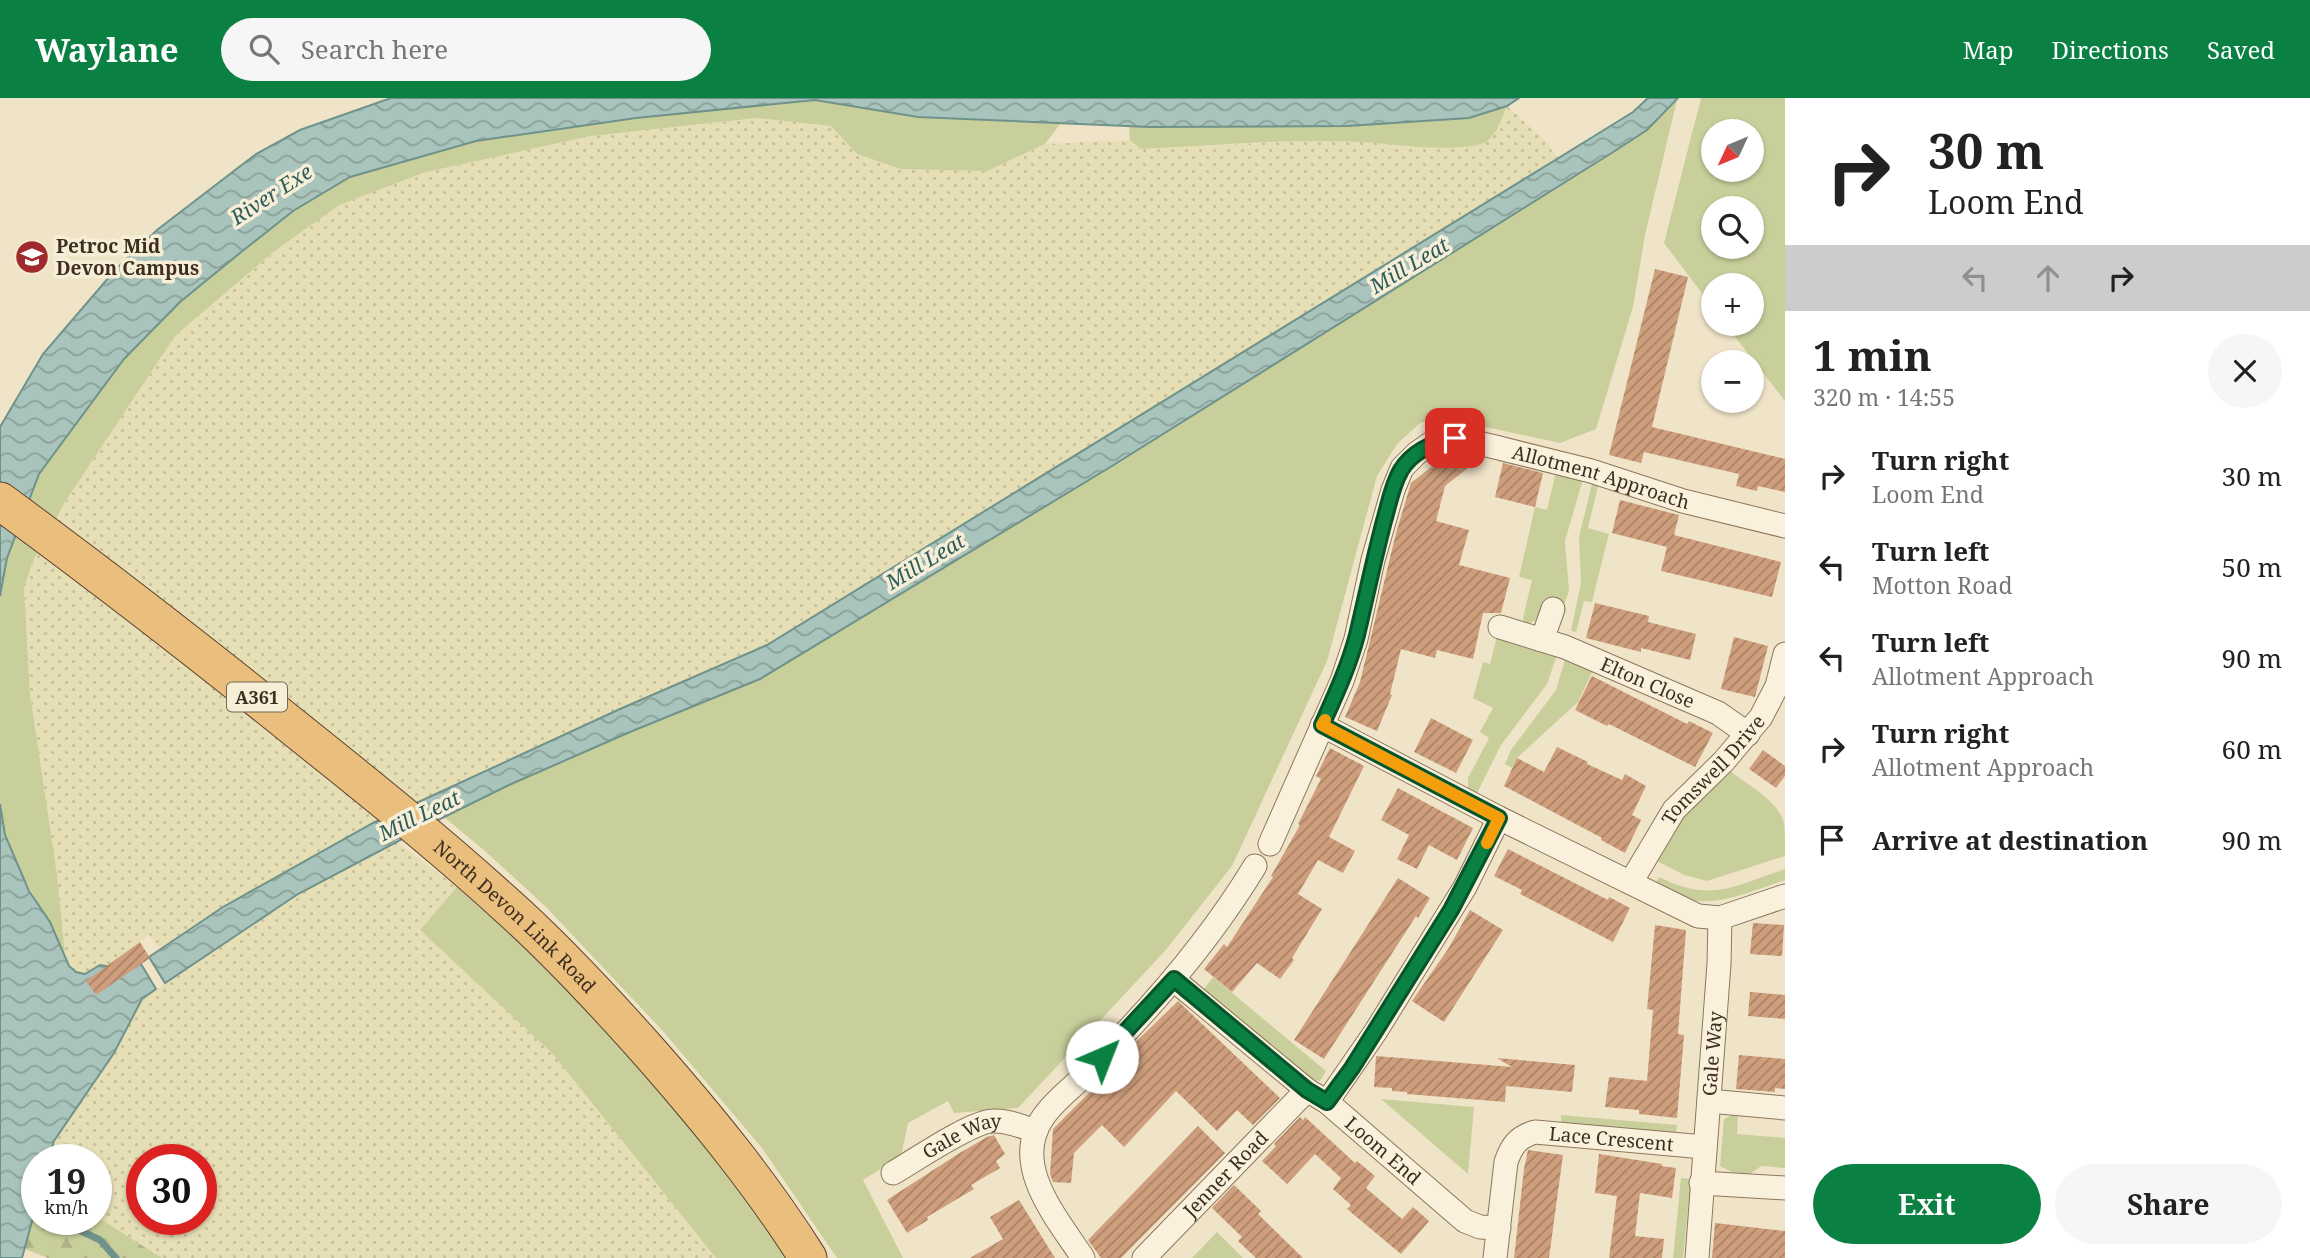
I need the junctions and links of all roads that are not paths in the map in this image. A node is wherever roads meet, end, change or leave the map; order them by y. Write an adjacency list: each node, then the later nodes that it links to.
1 (0, 501): 25 (highway, North Devon Link Road / A361)
2 (1785, 526): 7 (street, Allotment Approach)
3 (1553, 609): 5 (street)
4 (1500, 627): 5 (street, Elton Close)
5 (1542, 640): 8 (street, Elton Close)
6 (1785, 654): 8 (street, Tomswell Drive)
7 (1322, 725): 9 (street); 10 (street, Allotment Approach)
8 (1748, 734): 12 (street, Tomswell Drive)
9 (1499, 818): 12 (street); 16 (street, Jenner Road)
10 (1270, 844)
11 (1255, 866): 15 (street)
12 (1631, 882): 14 (street)
13 (1785, 896): 14 (street)
14 (1720, 918): 17 (street, Gale Way)
15 (1174, 979): 16 (street, Loom End); 19 (street)
16 (1317, 1096): 24 (street, Loom End); 27 (street, Jenner Road)
17 (1709, 1101): 18 (street); 20 (street, Gale Way)
18 (1785, 1108)
19 (1035, 1131): 21 (street, Gale Way); 26 (street, Gale Way)
20 (1704, 1147): 22 (street, Gale Way); 24 (street, Lace Crescent)
21 (893, 1173)
22 (1701, 1183): 23 (street); 29 (street, Gale Way)
23 (1785, 1188)
24 (1499, 1228): 28 (street, Lace Crescent)
25 (808, 1258)
26 (1083, 1258)
27 (1144, 1258)
28 (1495, 1258)
29 (1696, 1258)

